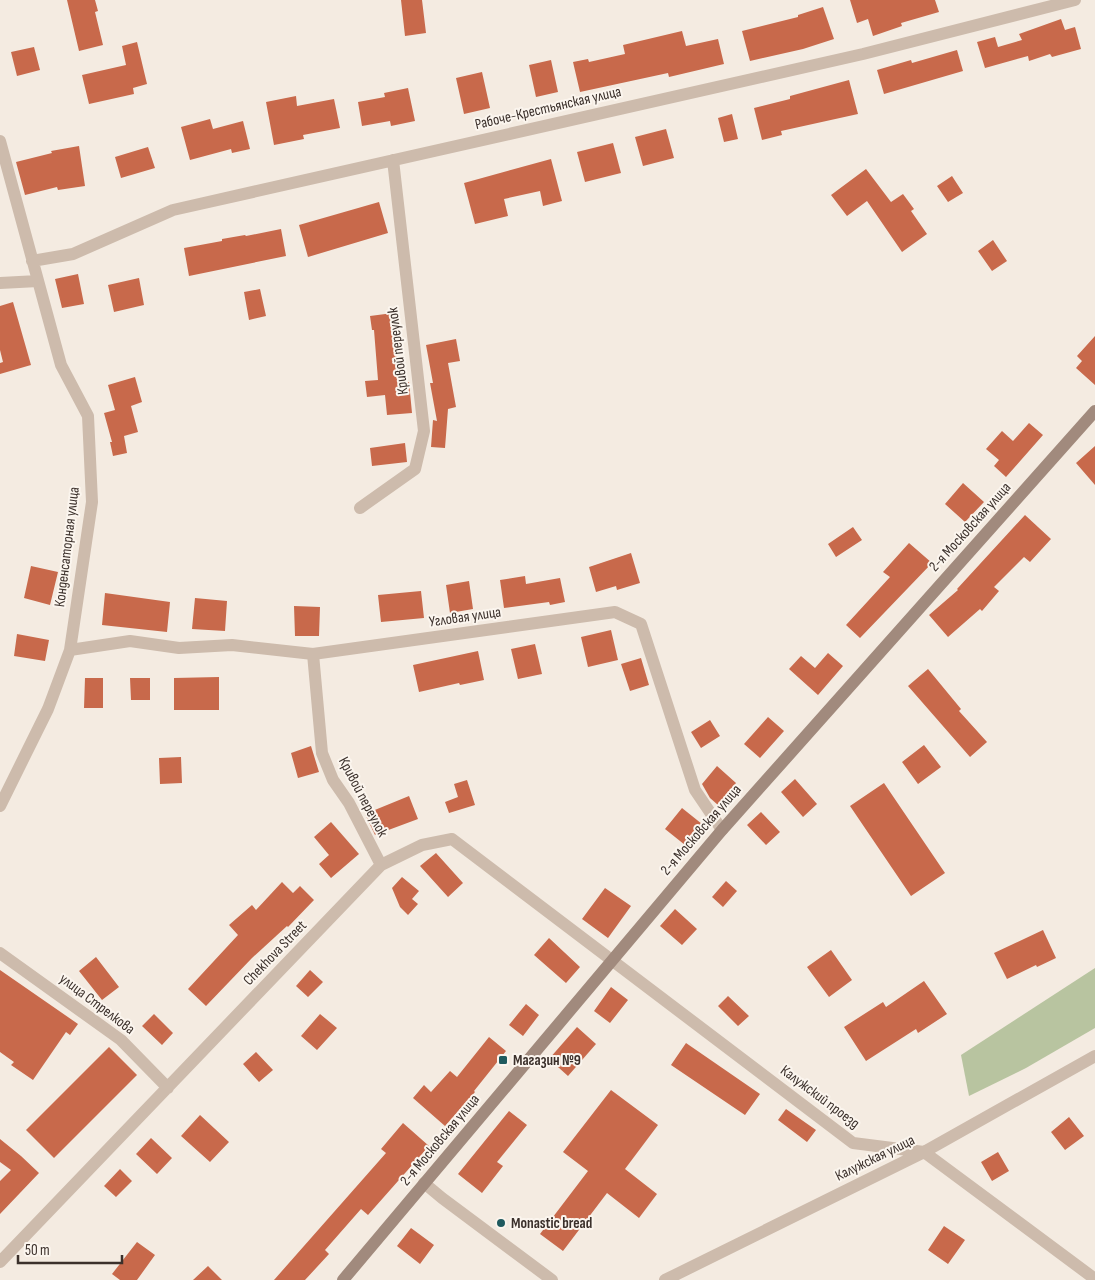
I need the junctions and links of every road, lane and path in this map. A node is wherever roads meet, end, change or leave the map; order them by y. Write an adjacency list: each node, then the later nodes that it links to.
1 (1075, 0): 3 (street, Рабоче-Крестьянская улица)
2 (0, 141): 4 (street, Конденсаторная улица)
3 (393, 160): 4 (street, Рабоче-Крестьянская улица); 8 (street, Кривой переулок)
4 (32, 261): 5 (street, Конденсаторная улица)
5 (38, 281): 6 (street); 9 (street, Конденсаторная улица)
6 (0, 283)
7 (1095, 412): 12 (street, 2-я Московская улица)
8 (360, 508)
9 (70, 650): 10 (street, Угловая улица); 11 (street, Конденсаторная улица)
10 (313, 654): 12 (street, Угловая улица); 13 (street, Кривой переулок)
11 (0, 806)
12 (722, 830): 15 (street, 2-я Московская улица)
13 (381, 865): 15 (street, Chekhova Street); 17 (street, Chekhova Street)
14 (0, 953): 17 (street, улица Стрелкова)
15 (612, 960): 18 (street, Калужский проезд); 19 (street, 2-я Московская улица)
16 (1095, 1056): 18 (street, Калужская улица)
17 (168, 1088): 20 (street, Chekhova Street)
18 (924, 1152): 21 (street, Калужский проезд); 24 (street, Калужская улица)
19 (424, 1183): 22 (street, 2-я Московская улица); 23 (street)
20 (0, 1262)
21 (1095, 1279)
22 (343, 1280)
23 (552, 1280)
24 (665, 1280)

